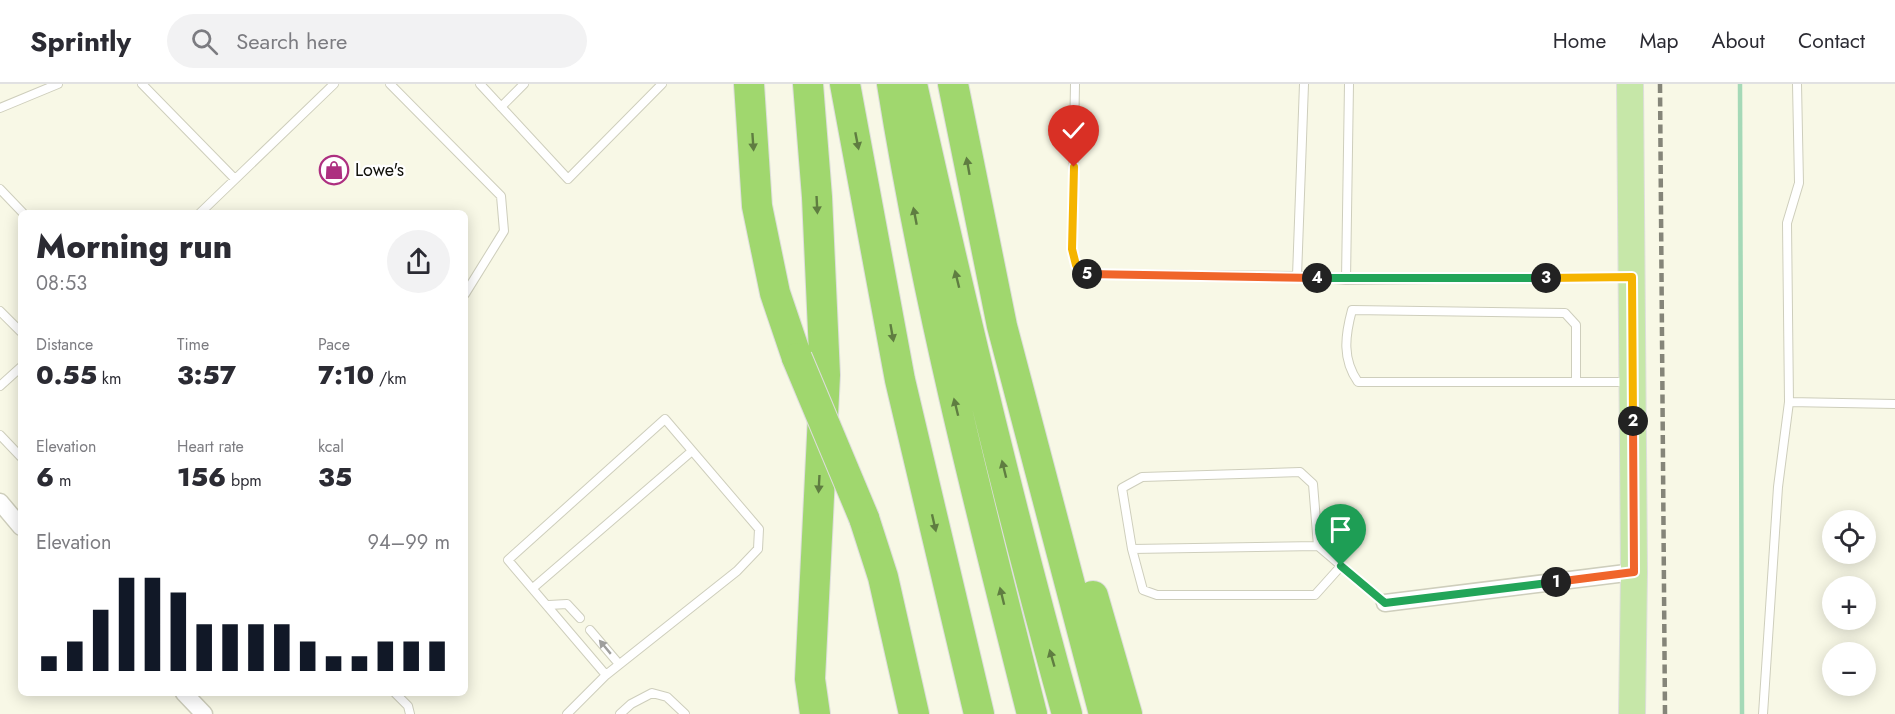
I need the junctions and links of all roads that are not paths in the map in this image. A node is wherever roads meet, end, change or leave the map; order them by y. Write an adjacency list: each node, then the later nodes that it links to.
1 (58, 84): 20 (lane)
2 (142, 84): 21 (lane)
3 (334, 84): 21 (lane)
4 (390, 84): 28 (lane)
5 (480, 84): 19 (lane)
6 (524, 84): 19 (lane)
7 (662, 84): 19 (lane)
8 (749, 84): 47 (highway, one-way to 47, bridge)
9 (808, 84): 62 (highway, one-way to 62)
10 (845, 84): 65 (highway, one-way to 65)
11 (892, 84): 66 (highway, one-way to 11)
12 (912, 84): 67 (highway, one-way to 12)
13 (953, 84): 30 (highway, one-way to 13)
14 (1075, 84): 25 (lane)
15 (1304, 84): 25 (lane)
16 (1349, 84): 27 (lane)
17 (1630, 84): 26 (main road)
18 (1797, 84): 36 (lane)
19 (501, 107)
20 (0, 108)
21 (235, 179): 24 (lane)
22 (0, 189): 23 (lane)
23 (20, 210)
24 (204, 210)
25 (1297, 276): 27 (lane)
26 (1632, 277): 27 (lane); 34 (main road)
27 (1346, 280)
28 (468, 289)
29 (0, 311): 31 (lane)
30 (1002, 326): 68 (highway); 69 (highway)
31 (18, 329)
32 (18, 371): 35 (lane)
33 (1576, 382): 33 (lane); 34 (lane)
34 (1633, 382): 46 (main road)
35 (0, 386)
36 (1789, 402): 37 (lane); 71 (lane)
37 (1895, 404)
38 (0, 435): 40 (lane)
39 (692, 451): 48 (lane); 48 (lane); 53 (lane)
40 (18, 454)
41 (0, 502): 42 (street)
42 (18, 524)
43 (1318, 546): 44 (lane); 44 (lane); 45 (lane)
44 (1132, 549): 45 (lane)
45 (1341, 566): 49 (lane)
46 (1634, 572): 49 (street); 70 (main road)
47 (883, 577): 63 (highway); 64 (highway)
48 (534, 588): 50 (lane)
49 (1385, 603)
50 (549, 605): 51 (lane); 54 (lane)
51 (580, 618)
52 (591, 630): 53 (lane, one-way to 52)
53 (619, 664): 54 (lane)
54 (606, 675): 59 (lane)
55 (189, 696): 57 (street)
56 (399, 696): 58 (lane)
57 (204, 714)
58 (410, 714)
59 (567, 714)
60 (620, 714): 61 (lane)
61 (685, 714)
62 (815, 714)
63 (914, 714)
64 (935, 714)
65 (979, 714)
66 (1032, 714)
67 (1067, 714)
68 (1104, 714)
69 (1127, 714)
70 (1632, 714)
71 (1763, 714)

